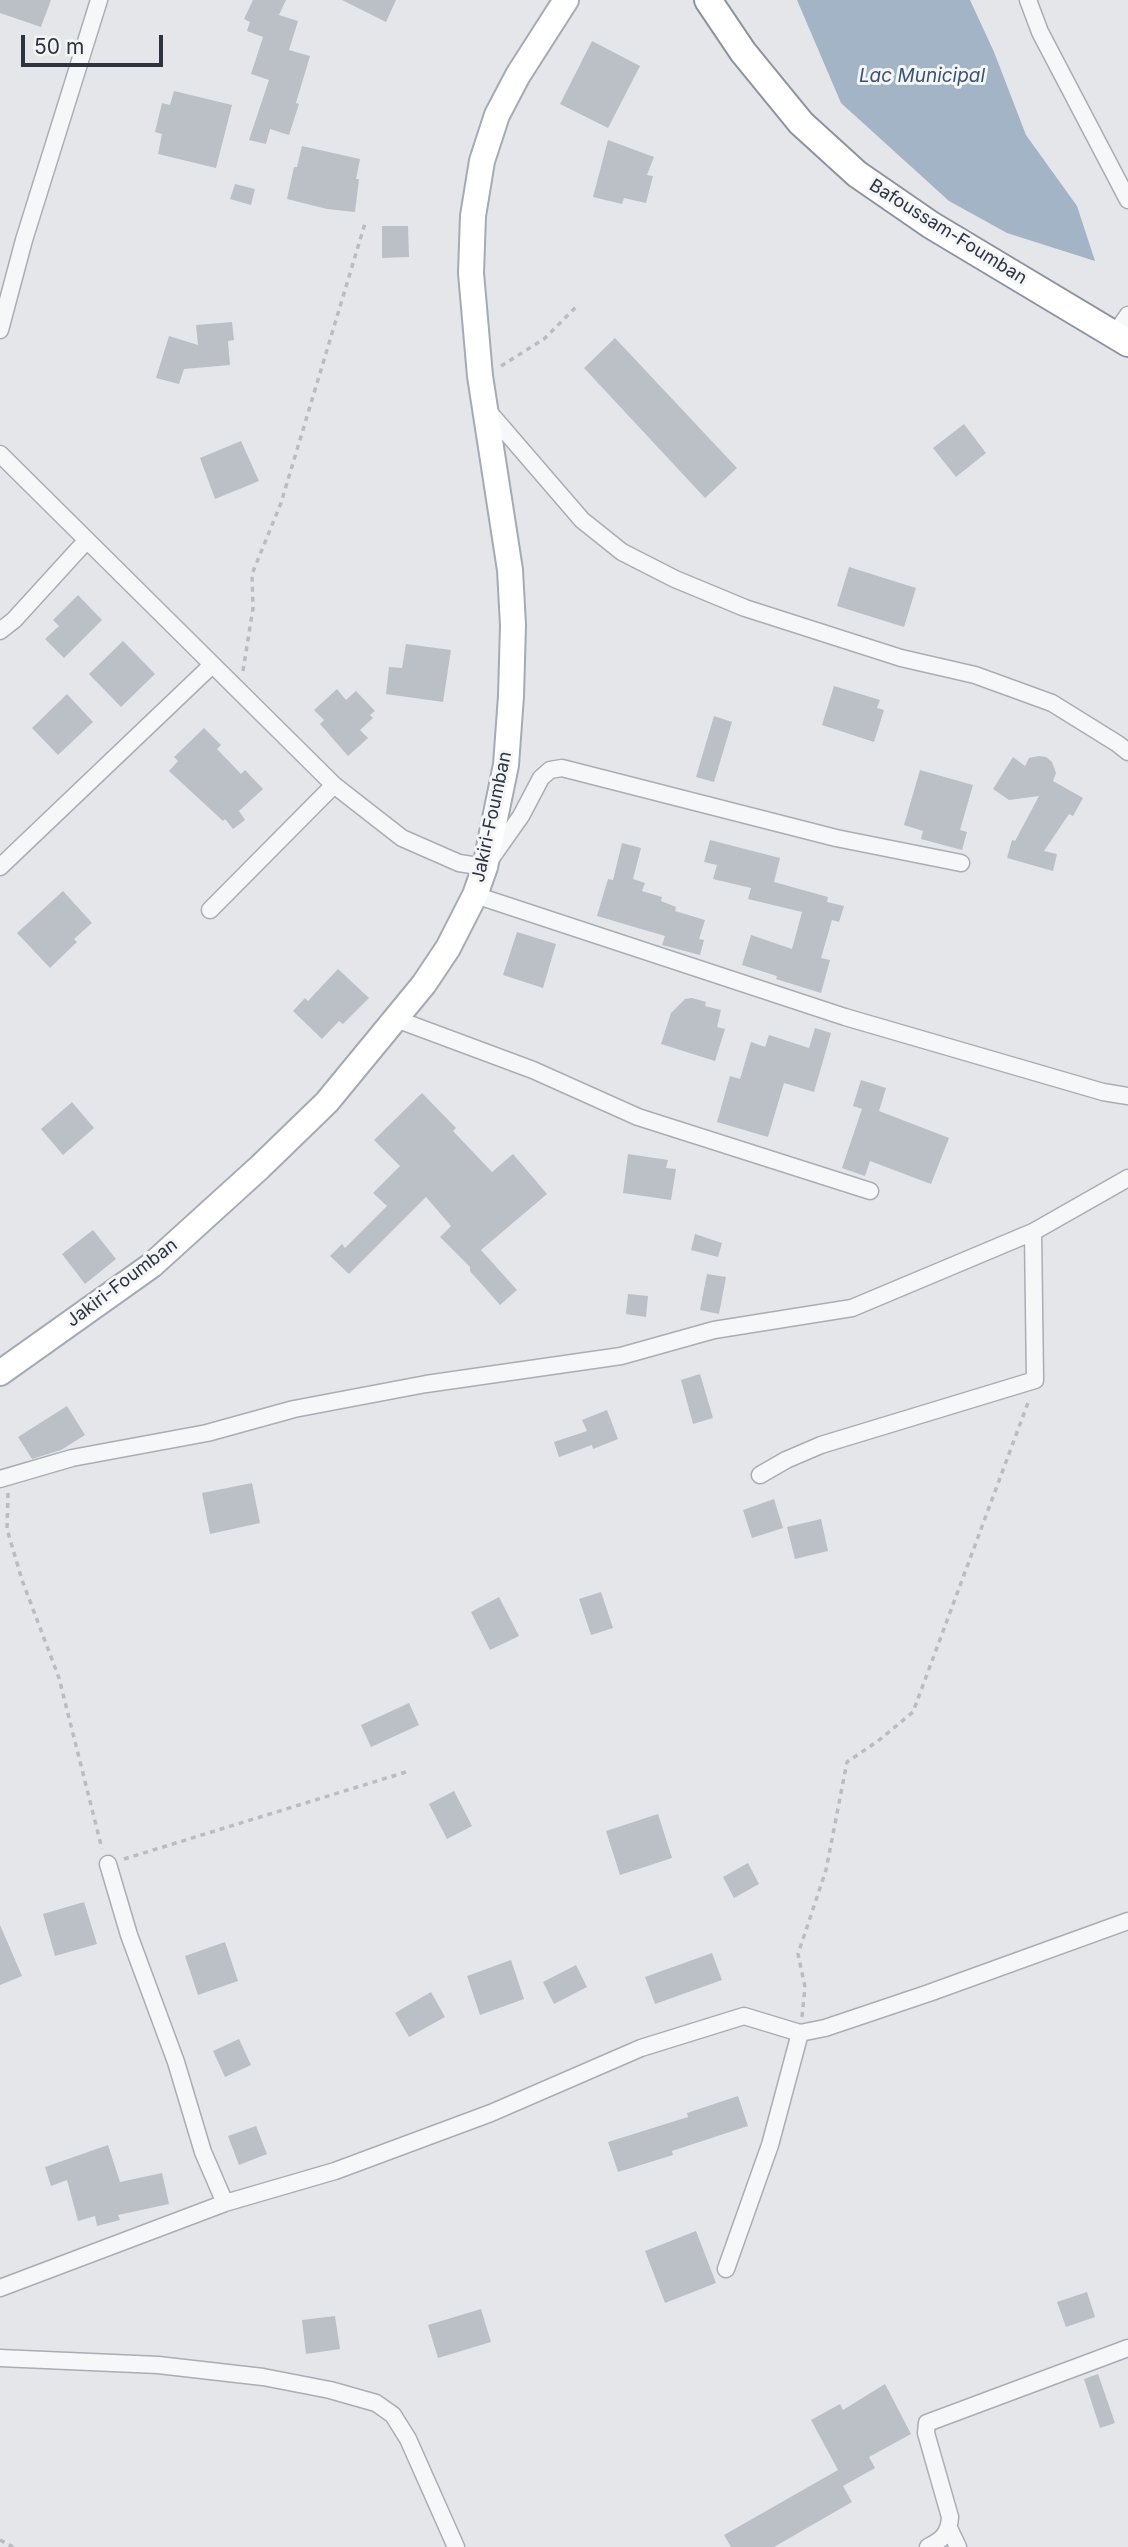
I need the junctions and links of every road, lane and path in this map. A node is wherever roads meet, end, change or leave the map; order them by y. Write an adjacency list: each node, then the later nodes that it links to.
1 (99, 0): 8 (street)
2 (566, 0): 10 (main road, Jakiri-Foumban)
3 (708, 0): 9 (highway, Bafoussam-Foumban)
4 (1028, 0): 5 (street)
5 (1128, 200)
6 (366, 220): 16 (path)
7 (578, 305): 10 (path)
8 (0, 330)
9 (1123, 331)
10 (480, 376): 11 (main road, Jakiri-Foumban)
11 (482, 405): 17 (street); 21 (main road, Jakiri-Foumban)
12 (0, 454): 13 (street)
13 (87, 540): 14 (street); 15 (street)
14 (0, 631)
15 (212, 666): 16 (street); 20 (street)
16 (240, 693): 18 (street)
17 (1128, 752)
18 (334, 785): 21 (street); 23 (street)
19 (961, 863): 21 (street)
20 (0, 867)
21 (485, 867): 22 (main road, Jakiri-Foumban)
22 (475, 895): 24 (main road, Jakiri-Foumban); 25 (street)
23 (210, 910)
24 (396, 1019): 27 (street); 29 (main road, Jakiri-Foumban)
25 (1128, 1096)
26 (1128, 1178): 28 (street)
27 (870, 1191)
28 (1033, 1232): 30 (street); 32 (street)
29 (0, 1373)
30 (1035, 1380): 31 (street); 36 (path)
31 (760, 1475)
32 (4, 1478): 34 (path)
33 (406, 1772): 34 (path)
34 (108, 1864): 37 (street)
35 (1128, 1921): 36 (street)
36 (800, 2034): 37 (street); 38 (street)
37 (225, 2203): 39 (street)
38 (726, 2269)
39 (0, 2288)
40 (1128, 2348): 42 (street)
41 (0, 2358): 45 (street)
42 (949, 2528): 46 (street); 47 (street)
43 (0, 2540): 44 (path)
44 (13, 2547)
45 (456, 2547)
46 (928, 2547)
47 (958, 2547)

